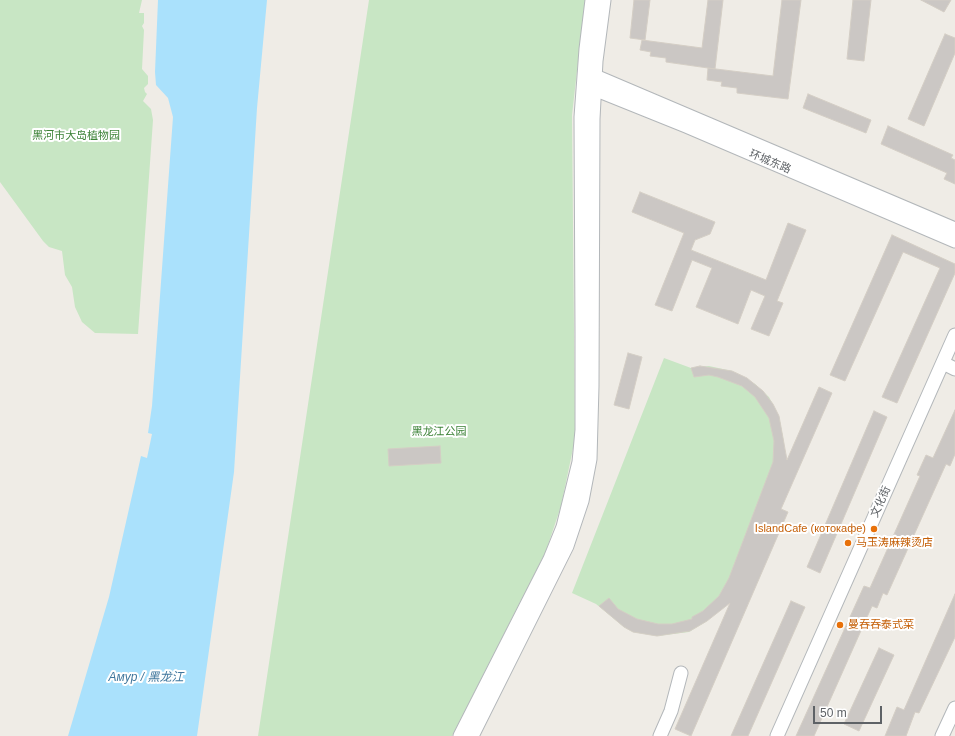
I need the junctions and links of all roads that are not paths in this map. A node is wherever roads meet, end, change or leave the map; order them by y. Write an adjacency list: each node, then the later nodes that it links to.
1 (592, 0): 3 (street)
2 (604, 0): 3 (street)
3 (589, 82): 4 (street, 环城东路); 5 (street, 环城东路); 11 (street); 12 (street)
4 (955, 229)
5 (955, 241)
6 (955, 335): 7 (street, 文化街)
7 (943, 363): 8 (street); 14 (street, 文化街)
8 (955, 368)
9 (681, 673): 13 (street)
10 (955, 708): 15 (street)
11 (460, 736)
12 (472, 736)
13 (660, 736)
14 (777, 736)
15 (942, 736)

